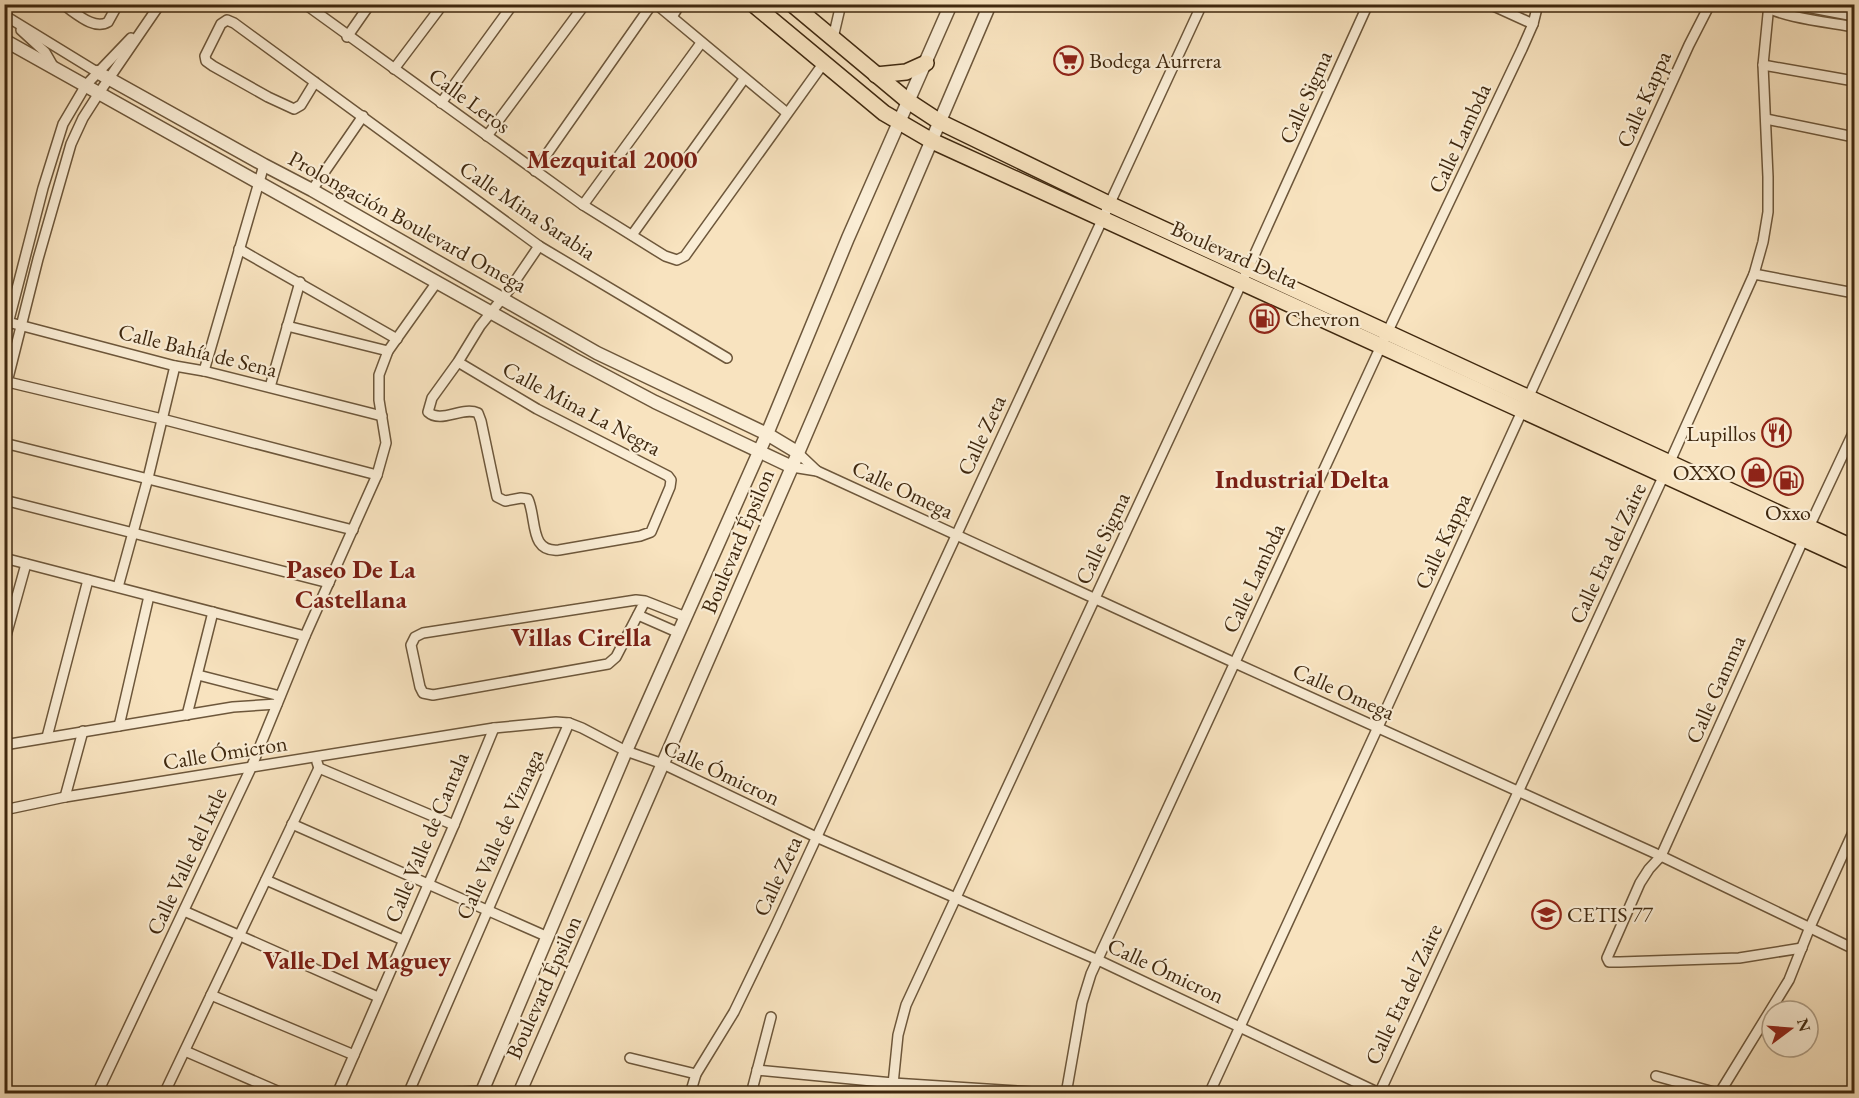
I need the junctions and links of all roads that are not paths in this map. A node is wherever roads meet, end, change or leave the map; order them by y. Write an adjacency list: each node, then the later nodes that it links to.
1 (62, 4): 2 (street)
2 (118, 4)
3 (160, 4): 26 (street)
4 (304, 4): 29 (street, Calle Leros)
5 (370, 4): 29 (street)
6 (443, 4): 37 (street)
7 (513, 4): 47 (street)
8 (585, 4): 53 (street)
9 (654, 4): 24 (street); 57 (street)
10 (680, 4): 24 (street)
11 (753, 4): 34 (main road, Boulevard Delta)
12 (792, 4): 30 (main road, Boulevard Delta)
13 (841, 4): 30 (street)
14 (951, 4): 33 (street, Boulevard Épsilon)
15 (990, 4): 52 (street, Boulevard Épsilon)
16 (1202, 4): 61 (street, Calle Zeta)
17 (1368, 4): 66 (street, Calle Sigma)
18 (1489, 4): 27 (street)
19 (1538, 4): 27 (street, Calle Lambda)
20 (1710, 4): 86 (street, Calle Kappa)
21 (1791, 4): 23 (street)
22 (1767, 6): 28 (street); 35 (street, Calle Eta del Zaire)
23 (1854, 16)
24 (672, 17): 32 (street)
25 (9, 18): 36 (street); 38 (street, Prolongación Boulevard Omega)
26 (146, 24): 38 (street); 40 (street)
27 (1533, 24): 77 (street, Calle Lambda)
28 (1854, 27)
29 (347, 37): 37 (street, Calle Leros)
30 (833, 38): 39 (main road, Boulevard Delta)
31 (4, 40): 36 (street, Prolongación Boulevard Omega)
32 (700, 43): 41 (street); 60 (street)
33 (926, 63): 39 (main road); 46 (street, Boulevard Épsilon)
34 (823, 64): 48 (street); 51 (main road, Boulevard Delta)
35 (1763, 65): 42 (street); 50 (street, Calle Eta del Zaire)
36 (53, 66): 44 (street, Prolongación Boulevard Omega)
37 (394, 69): 47 (street, Calle Leros)
38 (97, 72): 40 (street, Prolongación Boulevard Omega); 44 (street)
39 (876, 75): 46 (main road, Boulevard Delta)
40 (109, 78): 45 (street); 56 (street, Prolongación Boulevard Omega)
41 (744, 79): 48 (street); 62 (street)
42 (1854, 81)
43 (315, 82): 43 (street, Calle Mina Sarabia); 49 (street, Calle Mina Sarabia)
44 (86, 85): 45 (street, Prolongación Boulevard Omega); 72 (street)
45 (99, 93): 58 (street, Prolongación Boulevard Omega); 73 (street)
46 (908, 101): 51 (street, Boulevard Épsilon); 52 (main road, Boulevard Delta)
47 (441, 103): 53 (street, Calle Leros)
48 (787, 113): 62 (street, Calle Leros)
49 (363, 116): 59 (street); 63 (street, Calle Mina Sarabia)
50 (1766, 119): 54 (street); 65 (street, Calle Eta del Zaire)
51 (898, 122): 55 (main road, Boulevard Delta); 90 (street, Boulevard Épsilon)
52 (940, 122): 55 (street, Boulevard Épsilon); 61 (main road, Boulevard Delta)
53 (487, 136): 57 (street, Calle Leros)
54 (1854, 137)
55 (932, 141): 61 (main road, Boulevard Delta); 93 (street, Boulevard Épsilon)
56 (264, 165): 58 (street); 59 (street, Prolongación Boulevard Omega)
57 (535, 171): 60 (street, Calle Leros)
58 (258, 181): 64 (street); 68 (street, Prolongación Boulevard Omega)
59 (312, 190): 70 (street, Prolongación Boulevard Omega)
60 (583, 205): 62 (street, Calle Leros)
61 (1106, 211): 66 (main road, Boulevard Delta); 103 (street, Calle Zeta)
62 (632, 235)
63 (539, 246): 70 (street, Calle Mina La Negra); 79 (street, Calle Mina Sarabia)
64 (239, 249): 67 (street); 82 (street)
65 (1754, 274): 69 (street); 95 (street, Calle Eta del Zaire)
66 (1245, 275): 77 (main road, Boulevard Delta); 112 (street, Calle Sigma)
67 (300, 282): 74 (street); 76 (street)
68 (437, 282): 71 (street, Prolongación Boulevard Omega); 76 (street, Calle Valle del Ixtle)
69 (1854, 293)
70 (502, 298): 71 (street, Calle Mina La Negra); 90 (street, Prolongación Boulevard Omega)
71 (492, 312): 80 (street, Calle Mina La Negra); 92 (street, Prolongación Boulevard Omega)
72 (7, 322): 73 (street, Calle Bahía de Sena); 75 (street)
73 (21, 325): 81 (street, Calle Bahía de Sena); 83 (street)
74 (286, 326): 78 (street); 84 (street)
75 (4, 339)
76 (397, 339): 78 (street, Calle Valle del Ixtle)
77 (1385, 340): 86 (main road, Boulevard Delta); 120 (street, Calle Lambda)
78 (388, 351): 87 (street, Calle Valle del Ixtle)
79 (727, 358)
80 (458, 362): 80 (street, Calle Mina La Negra)
81 (175, 366): 82 (street, Calle Bahía de Sena); 88 (street)
82 (204, 371): 84 (street, Calle Bahía de Sena)
83 (8, 382): 85 (street); 88 (street)
84 (270, 387): 87 (street, Calle Bahía de Sena)
85 (4, 394)
86 (1524, 404): 95 (main road, Boulevard Delta); 126 (street, Calle Kappa)
87 (382, 416): 97 (street, Calle Valle del Ixtle)
88 (162, 419): 97 (street); 98 (street)
89 (1854, 431): 102 (street, Calle Gamma)
90 (767, 434): 92 (street, Boulevard Épsilon); 93 (street, Prolongación Boulevard Omega)
91 (4, 443): 98 (street)
92 (760, 451): 94 (street, Prolongación Boulevard Omega); 116 (street, Boulevard Épsilon)
93 (798, 452): 94 (street, Boulevard Épsilon); 96 (street, Calle Omega)
94 (792, 467): 96 (street, Calle Omega); 133 (street, Boulevard Épsilon)
95 (1667, 469): 102 (main road, Boulevard Delta); 136 (street, Calle Eta del Zaire)
96 (817, 471): 103 (street, Calle Omega)
97 (376, 475): 100 (street, Calle Valle del Ixtle)
98 (148, 478): 100 (street); 101 (street)
99 (4, 501): 101 (street)
100 (353, 530): 109 (street, Calle Valle del Ixtle)
101 (134, 533): 109 (street); 110 (street)
102 (1806, 533): 104 (main road, Boulevard Delta); 106 (main road, Boulevard Delta); 143 (street, Calle Gamma)
103 (957, 535): 112 (street, Calle Omega); 142 (street, Calle Zeta)
104 (1854, 548)
105 (4, 558): 107 (street)
106 (1854, 562)
107 (26, 564): 108 (street); 119 (street)
108 (88, 580): 110 (street); 129 (street)
109 (329, 583): 118 (street, Calle Valle del Ixtle)
110 (118, 588): 111 (street)
111 (150, 596): 114 (street); 125 (street)
112 (1095, 598): 120 (street, Calle Omega); 146 (street, Calle Sigma)
113 (645, 601): 115 (street); 115 (street); 116 (street)
114 (213, 612): 118 (street); 121 (street)
115 (638, 615): 117 (street)
116 (686, 617): 117 (street, Boulevard Épsilon)
117 (679, 633): 131 (street, Boulevard Épsilon)
118 (305, 636): 122 (street, Calle Valle del Ixtle)
119 (4, 643)
120 (1235, 663): 126 (street, Calle Omega); 155 (street, Calle Lambda)
121 (198, 675): 122 (street); 123 (street)
122 (279, 700): 123 (street); 134 (street, Calle Valle del Ixtle)
123 (187, 715): 125 (street)
124 (569, 723): 127 (street, Calle Ómicron); 131 (street, Calle Ómicron); 147 (street, Calle Valle de Viznaga)
125 (118, 726): 128 (street)
126 (1378, 727): 136 (street, Calle Omega); 159 (street, Calle Kappa)
127 (494, 728): 132 (street, Calle Ómicron); 140 (street, Calle Valle de Cantala)
128 (83, 731): 129 (street); 137 (street)
129 (47, 737): 130 (street)
130 (4, 745)
131 (627, 751): 133 (street, Calle Ómicron); 151 (street, Boulevard Épsilon)
132 (316, 757): 134 (street, Calle Ómicron); 135 (street)
133 (663, 764): 142 (street, Calle Ómicron); 176 (street, Boulevard Épsilon)
134 (251, 768): 137 (street, Calle Ómicron); 148 (street, Calle Valle del Ixtle)
135 (319, 768): 139 (street); 140 (street)
136 (1518, 792): 143 (street, Calle Omega); 168 (street, Calle Eta del Zaire)
137 (65, 797): 138 (street, Calle Ómicron)
138 (4, 810)
139 (292, 824): 144 (street); 145 (street)
140 (454, 825): 145 (street, Calle Valle de Cantala)
141 (1854, 830): 149 (street)
142 (816, 837): 146 (street, Calle Ómicron); 164 (street, Calle Zeta)
143 (1661, 856): 149 (street, Calle Omega); 153 (street, Calle Gamma)
144 (266, 880): 150 (street); 152 (street)
145 (429, 884): 147 (street); 152 (street, Calle Valle de Cantala)
146 (957, 898): 155 (street, Calle Ómicron); 166 (street, Calle Sigma)
147 (486, 910): 151 (street); 174 (street, Calle Valle de Viznaga)
148 (184, 911): 150 (street); 170 (street, Calle Valle del Ixtle)
149 (1810, 927): 153 (street); 154 (street, Calle Omega)
150 (238, 936): 156 (street); 157 (street)
151 (548, 937): 167 (street, Boulevard Épsilon)
152 (404, 940): 157 (street, Calle Valle de Cantala)
153 (1802, 948): 169 (street)
154 (1854, 949)
155 (1098, 960): 159 (street, Calle Ómicron); 180 (street, Calle Lambda)
156 (211, 995): 160 (street); 161 (street)
157 (378, 997): 161 (street, Calle Valle de Cantala)
158 (771, 1017): 163 (street)
159 (1240, 1026): 168 (street, Calle Ómicron); 181 (street, Calle Kappa)
160 (185, 1051): 171 (street); 172 (street)
161 (354, 1055): 173 (street, Calle Valle de Cantala)
162 (630, 1058): 164 (street)
163 (757, 1070): 166 (street); 178 (street)
164 (696, 1074): 177 (street, Calle Zeta)
165 (1656, 1076): 169 (street)
166 (893, 1083): 179 (street, Calle Sigma); 180 (street)
167 (481, 1092): 175 (street)
168 (1379, 1093)
169 (1720, 1093)
170 (98, 1094)
171 (164, 1094)
172 (284, 1094)
173 (337, 1094)
174 (408, 1094)
175 (425, 1094)
176 (519, 1094)
177 (690, 1094)
178 (751, 1094)
179 (892, 1094)
180 (1064, 1094)
181 (1209, 1094)

